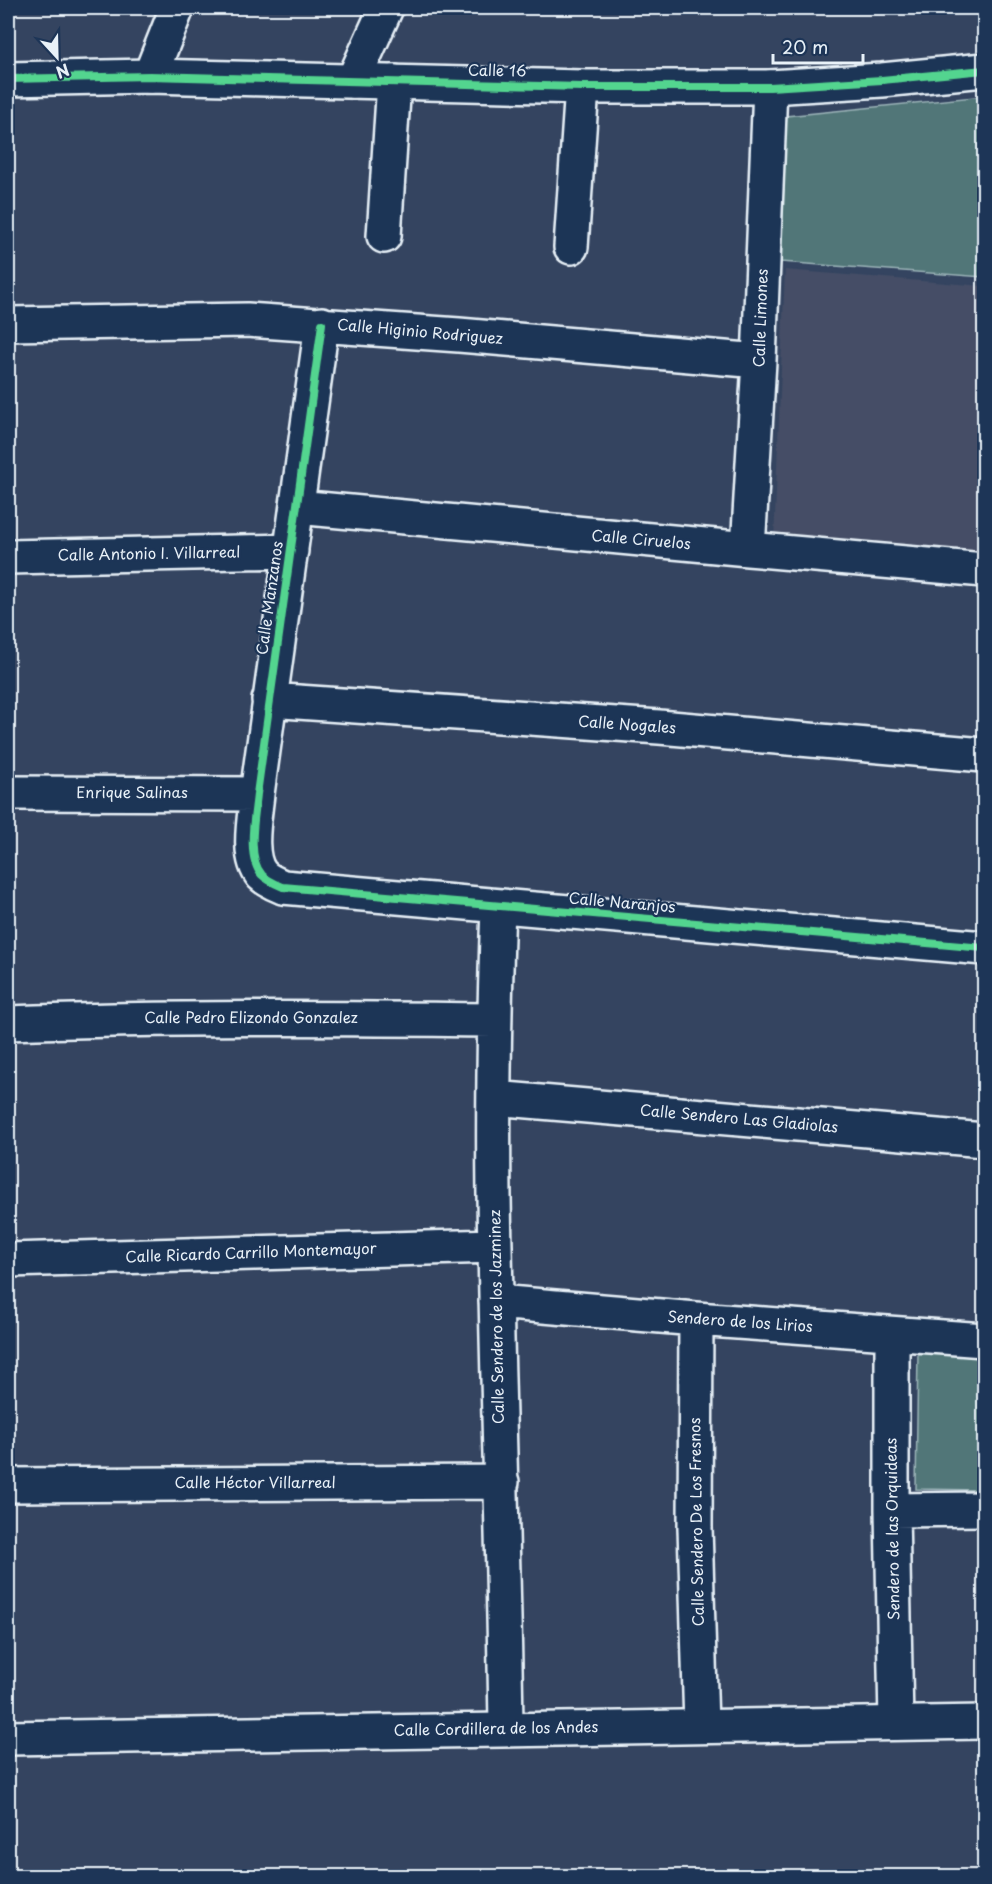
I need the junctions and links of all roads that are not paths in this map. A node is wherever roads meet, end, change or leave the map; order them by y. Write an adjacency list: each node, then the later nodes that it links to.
1 (177, 8): 4 (street)
2 (386, 8): 6 (street)
3 (984, 70): 9 (street, Calle 16)
4 (150, 76): 5 (street, Calle 16); 6 (street, Calle 16)
5 (8, 80)
6 (353, 81): 7 (street, Calle 16)
7 (394, 82): 8 (street, Calle 16); 10 (street)
8 (582, 87): 9 (street, Calle 16); 11 (street)
9 (770, 87): 14 (street, Calle Limones)
10 (384, 236)
11 (571, 247)
12 (8, 324): 13 (street, Calle Higinio Rodriguez)
13 (322, 324): 14 (street, Calle Higinio Rodriguez); 15 (street, Calle Manzanos)
14 (759, 361): 16 (street, Calle Limones)
15 (297, 507): 16 (street, Calle Ciruelos); 17 (street, Calle Manzanos)
16 (748, 549): 19 (street, Calle Ciruelos)
17 (291, 551): 18 (street, Calle Antonio I. Villarreal); 20 (street, Calle Manzanos)
18 (8, 557)
19 (984, 570)
20 (269, 700): 21 (street, Calle Nogales); 23 (street, Calle Manzanos)
21 (984, 755)
22 (8, 793): 23 (street, Enrique Salinas)
23 (257, 794): 24 (street, Calle Manzanos)
24 (261, 874): 25 (street, Calle Naranjos)
25 (498, 906): 26 (street, Calle Naranjos); 27 (street, Calle Sendero de los Jazminez)
26 (984, 948)
27 (494, 1020): 28 (street, Calle Pedro Elizondo Gonzalez); 29 (street, Calle Sendero de los Jazminez)
28 (8, 1023)
29 (494, 1098): 30 (street, Calle Sendero Las Gladiolas); 31 (street, Calle Sendero de los Jazminez)
30 (984, 1140)
31 (495, 1246): 32 (street, Calle Ricardo Carrillo Montemayor); 33 (street, Calle Sendero de los Jazminez)
32 (8, 1260)
33 (496, 1302): 34 (street, Sendero de los Lirios); 37 (street, Calle Sendero de los Jazminez)
34 (696, 1319): 35 (street, Sendero de los Lirios); 43 (street, Calle Sendero De Los Fresnos)
35 (892, 1334): 36 (street, Sendero de los Lirios); 40 (street, Sendero de las Orquideas)
36 (984, 1340)
37 (502, 1482): 38 (street, Calle Héctor Villarreal); 44 (street, Calle Sendero de los Jazminez)
38 (8, 1485)
39 (984, 1509): 40 (street)
40 (892, 1510): 42 (street, Sendero de las Orquideas)
41 (984, 1722): 42 (street, Calle Cordillera de los Andes)
42 (896, 1723): 43 (street, Calle Cordillera de los Andes)
43 (701, 1726): 44 (street, Calle Cordillera de los Andes)
44 (506, 1728): 45 (street, Calle Cordillera de los Andes)
45 (8, 1738)

